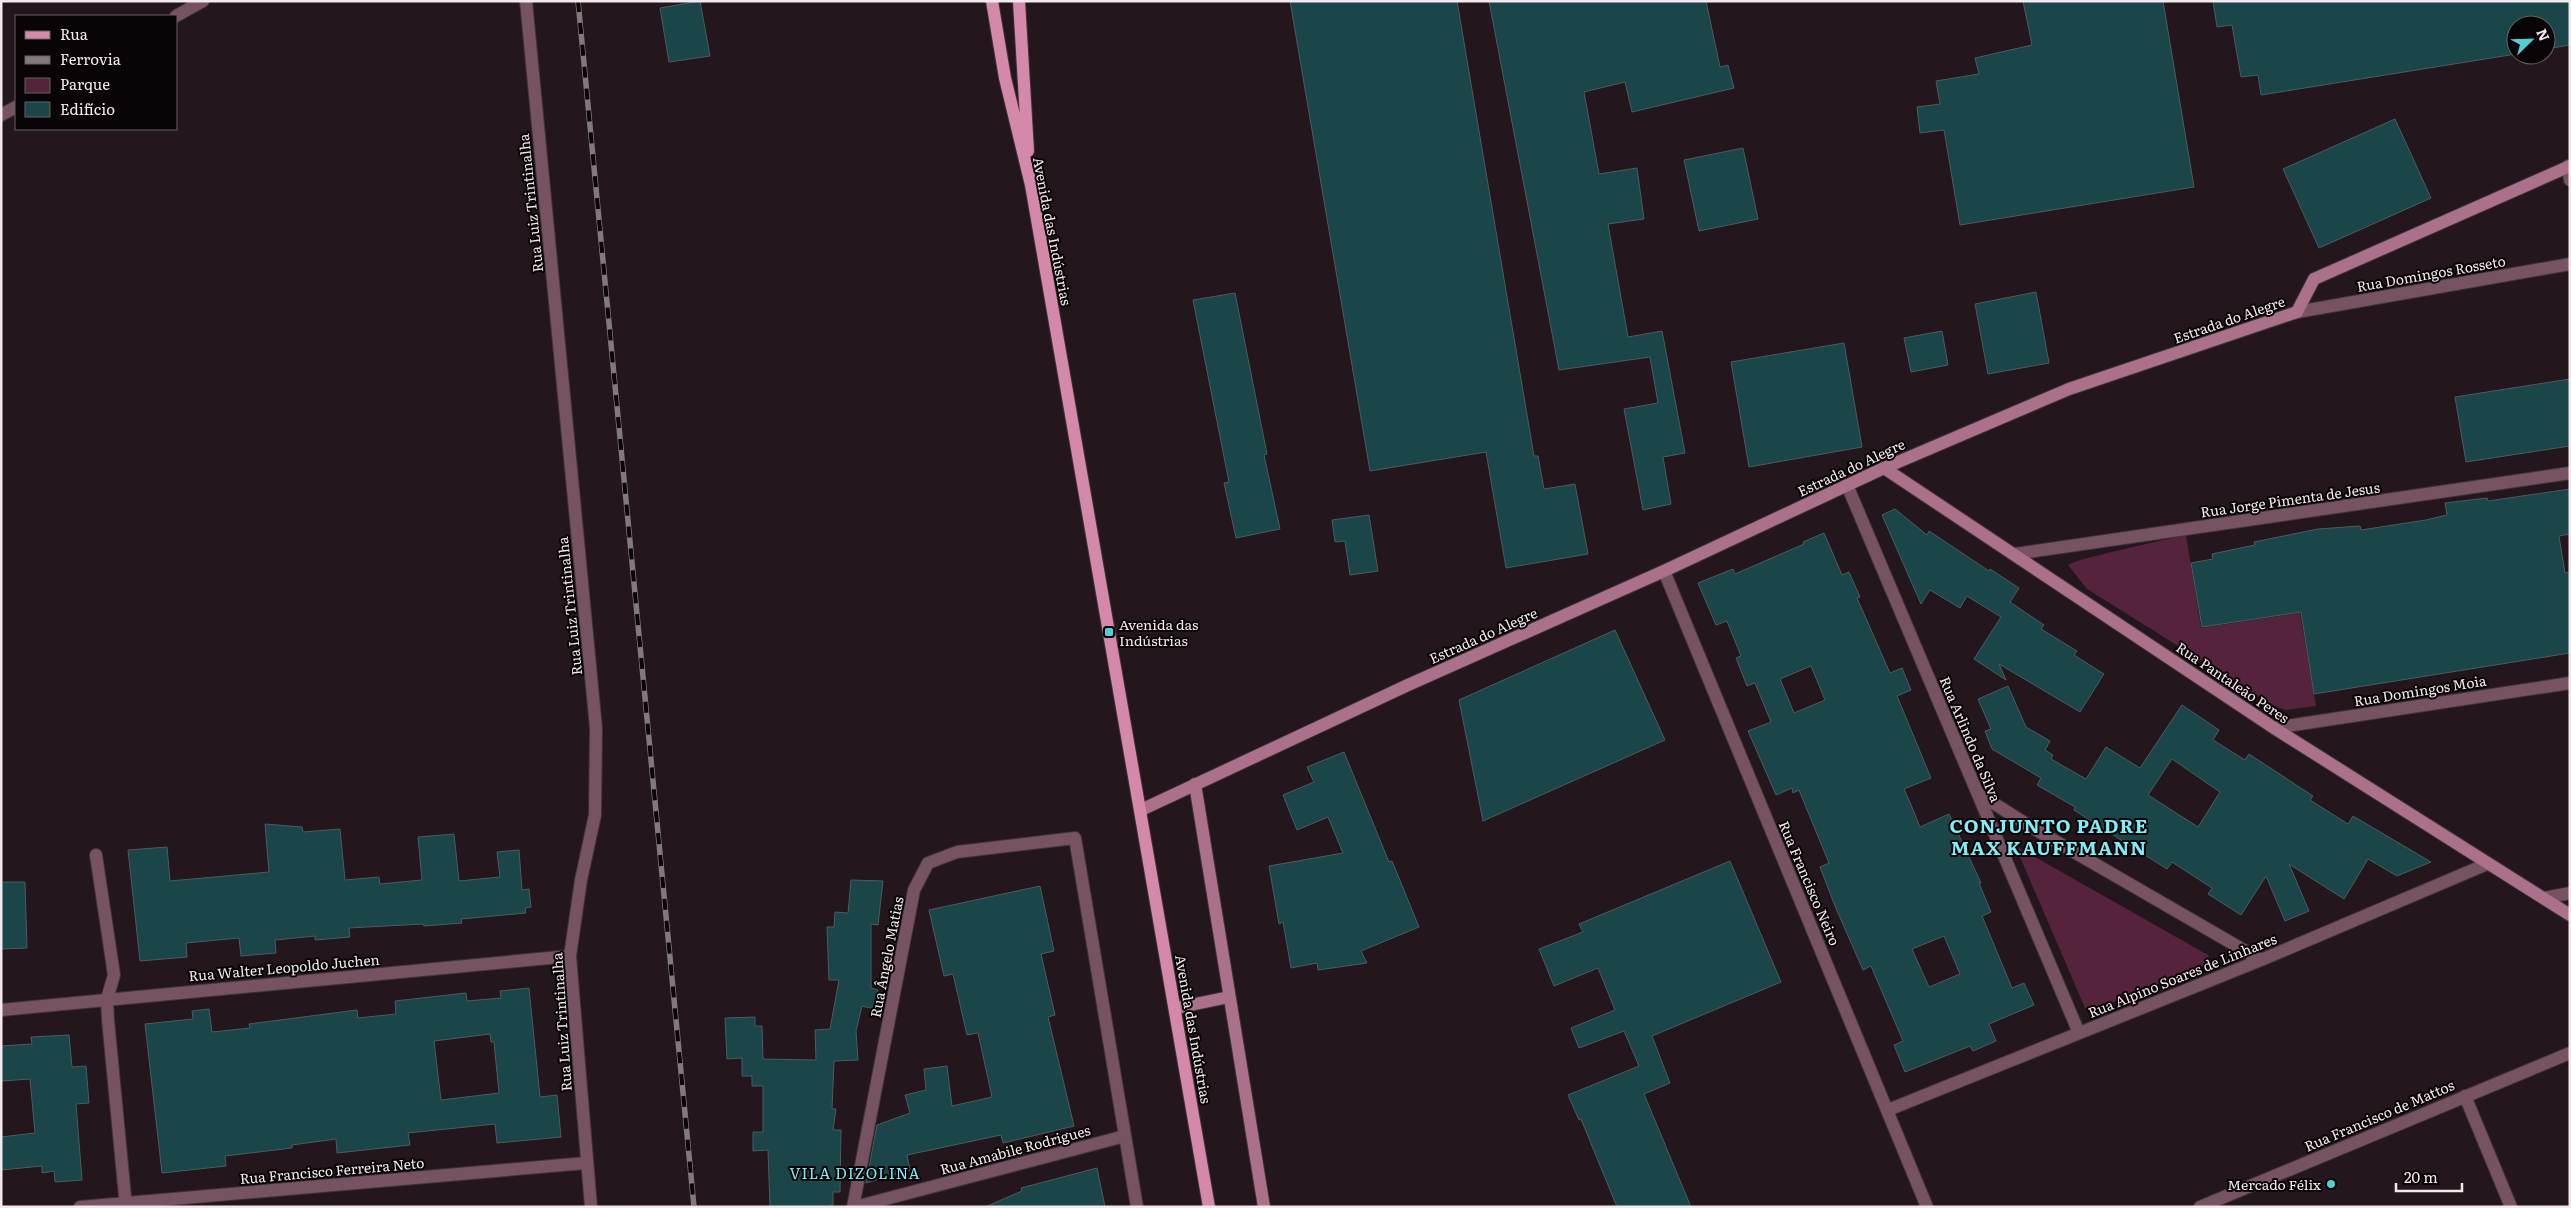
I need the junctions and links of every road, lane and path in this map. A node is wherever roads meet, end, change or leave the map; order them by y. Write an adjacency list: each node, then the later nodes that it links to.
1 (203, 1): 5 (street)
2 (526, 1): 28 (street, Rua Luiz Trintinalha)
3 (992, 1): 10 (main road, Avenida das Indústrias)
4 (1018, 1): 10 (main road)
5 (178, 15)
6 (15, 107): 7 (street)
7 (1, 115)
8 (2569, 166): 9 (street); 12 (street, Estrada do Alegre)
9 (2570, 180)
10 (1031, 186): 22 (main road, Avenida das Indústrias)
11 (2570, 264): 12 (street, Rua Domingos Rosseto)
12 (2297, 312): 13 (street, Estrada do Alegre)
13 (1884, 468): 15 (street, Estrada do Alegre); 16 (street, Rua Pantaleão Peres)
14 (2570, 473): 16 (street, Rua Jorge Pimenta de Jesus)
15 (1847, 485): 17 (street, Estrada do Alegre); 21 (street, Rua Arlindo da Silva)
16 (2015, 554): 19 (street, Rua Pantaleão Peres)
17 (1664, 571): 20 (street, Estrada do Alegre); 37 (street, Rua Francisco Neiro)
18 (2570, 683): 19 (street, Rua Domingos Moia)
19 (2274, 728): 24 (street, Rua Pantaleão Peres)
20 (1195, 784): 22 (street, Estrada do Alegre); 30 (street)
21 (1979, 794): 29 (street); 34 (street, Rua Arlindo da Silva)
22 (1141, 810): 32 (main road, Avenida das Indústrias)
23 (96, 855): 31 (street)
24 (2487, 864): 26 (street, Rua Pantaleão Peres); 29 (street, Rua Alpino Soares de Linhares)
25 (2570, 893): 26 (street)
26 (2544, 898): 27 (street, Rua Pantaleão Peres)
27 (2570, 915)
28 (570, 956): 31 (street, Rua Walter Leopoldo Juchen); 39 (street, Rua Luiz Trintinalha)
29 (2261, 960): 34 (street, Rua Alpino Soares de Linhares)
30 (1229, 997): 32 (street); 46 (street)
31 (108, 999): 33 (street, Rua Walter Leopoldo Juchen); 40 (street)
32 (1176, 1008): 45 (main road, Avenida das Indústrias)
33 (1, 1010)
34 (2079, 1033): 37 (street, Rua Alpino Soares de Linhares)
35 (2570, 1053): 36 (street, Rua Francisco de Mattos)
36 (2465, 1096): 48 (street, Rua Francisco de Mattos); 49 (street)
37 (1888, 1110): 47 (street, Rua Francisco Neiro)
38 (1125, 1136): 43 (street, Rua Amabile Rodrigues); 43 (street, Rua Ângelo Matias); 44 (street)
39 (586, 1163): 40 (street, Rua Francisco Ferreira Neto); 42 (street, Rua Luiz Trintinalha)
40 (126, 1204): 41 (street, Rua Francisco Ferreira Neto)
41 (80, 1207)
42 (591, 1207)
43 (854, 1207)
44 (1136, 1207)
45 (1209, 1207)
46 (1264, 1207)
47 (1927, 1207)
48 (2200, 1207)
49 (2511, 1207)

